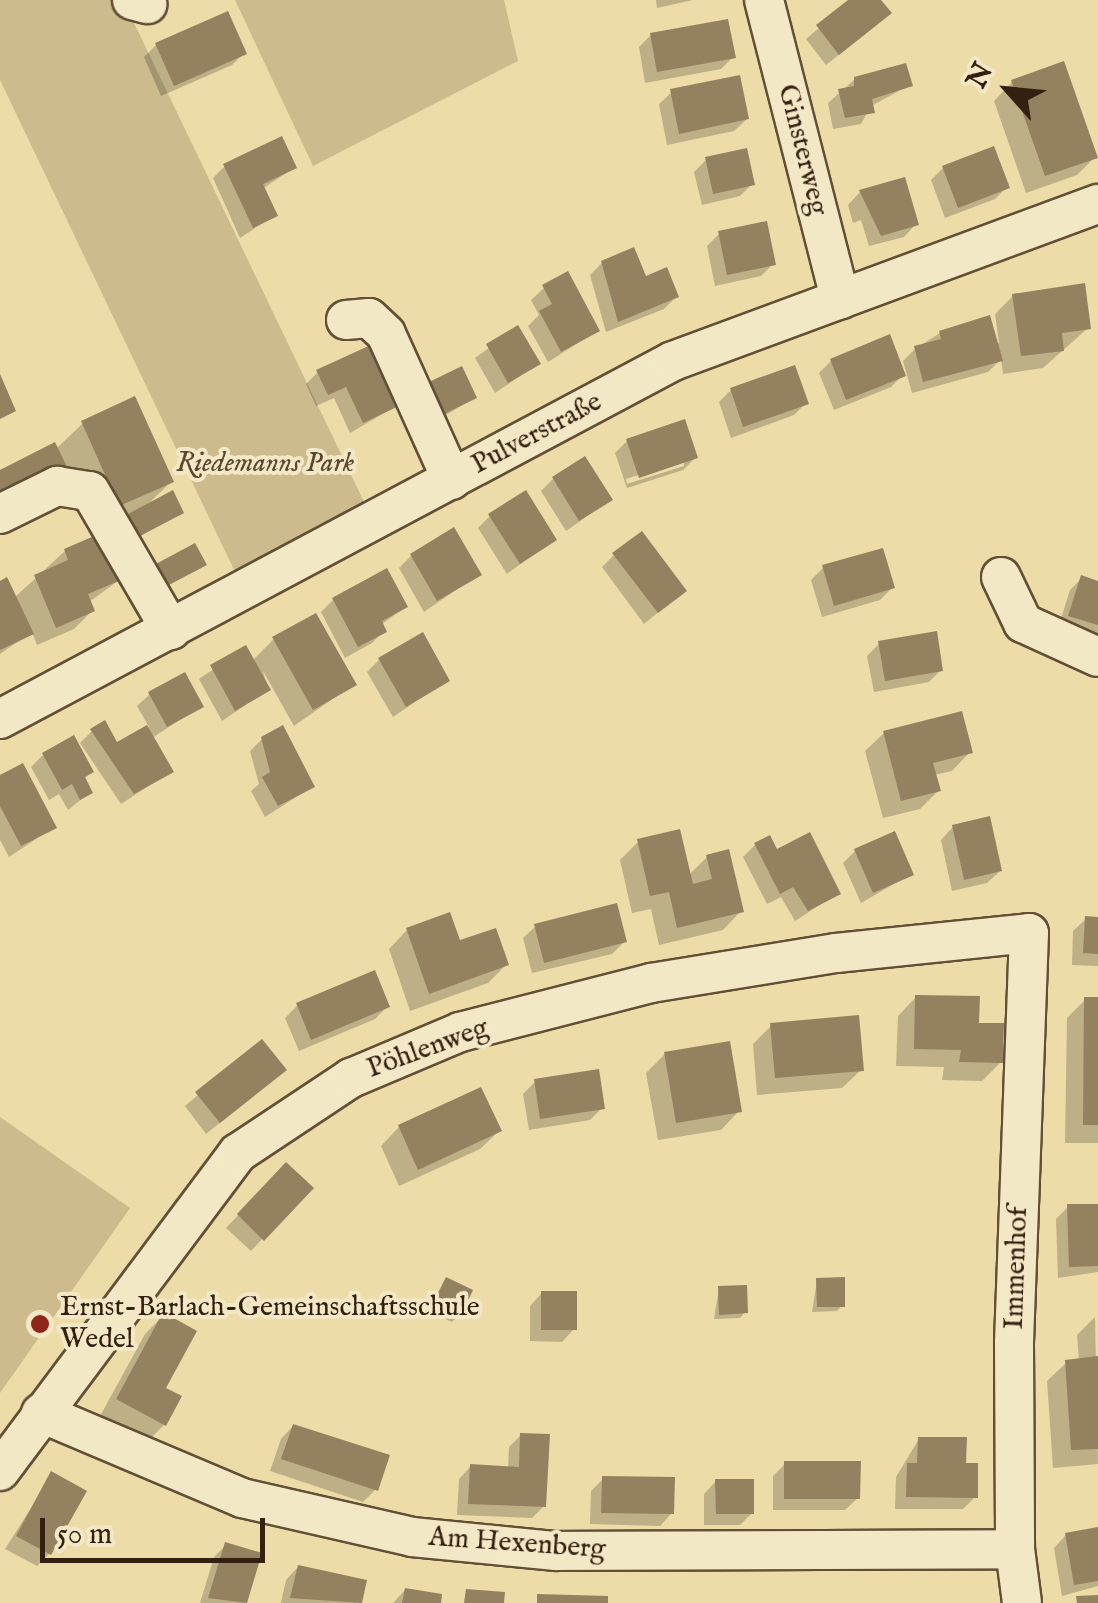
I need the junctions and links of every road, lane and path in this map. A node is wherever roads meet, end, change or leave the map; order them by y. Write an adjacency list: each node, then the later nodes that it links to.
1 (764, 0): 3 (street, Ginsterweg)
2 (1098, 204): 3 (street, Pulverstraße)
3 (840, 299): 5 (street, Pulverstraße)
4 (346, 320): 5 (street)
5 (452, 480): 8 (street, Pulverstraße)
6 (0, 514): 8 (street)
7 (1001, 577): 9 (street)
8 (171, 630): 10 (street, Pulverstraße)
9 (1098, 656)
10 (1, 716)
11 (1029, 933): 12 (street, Pöhlenweg); 14 (street, Immenhof)
12 (41, 1413): 13 (street, Pöhlenweg); 14 (street, Am Hexenberg)
13 (0, 1470)
14 (1015, 1549): 15 (street, Immenhof)
15 (1022, 1603)

